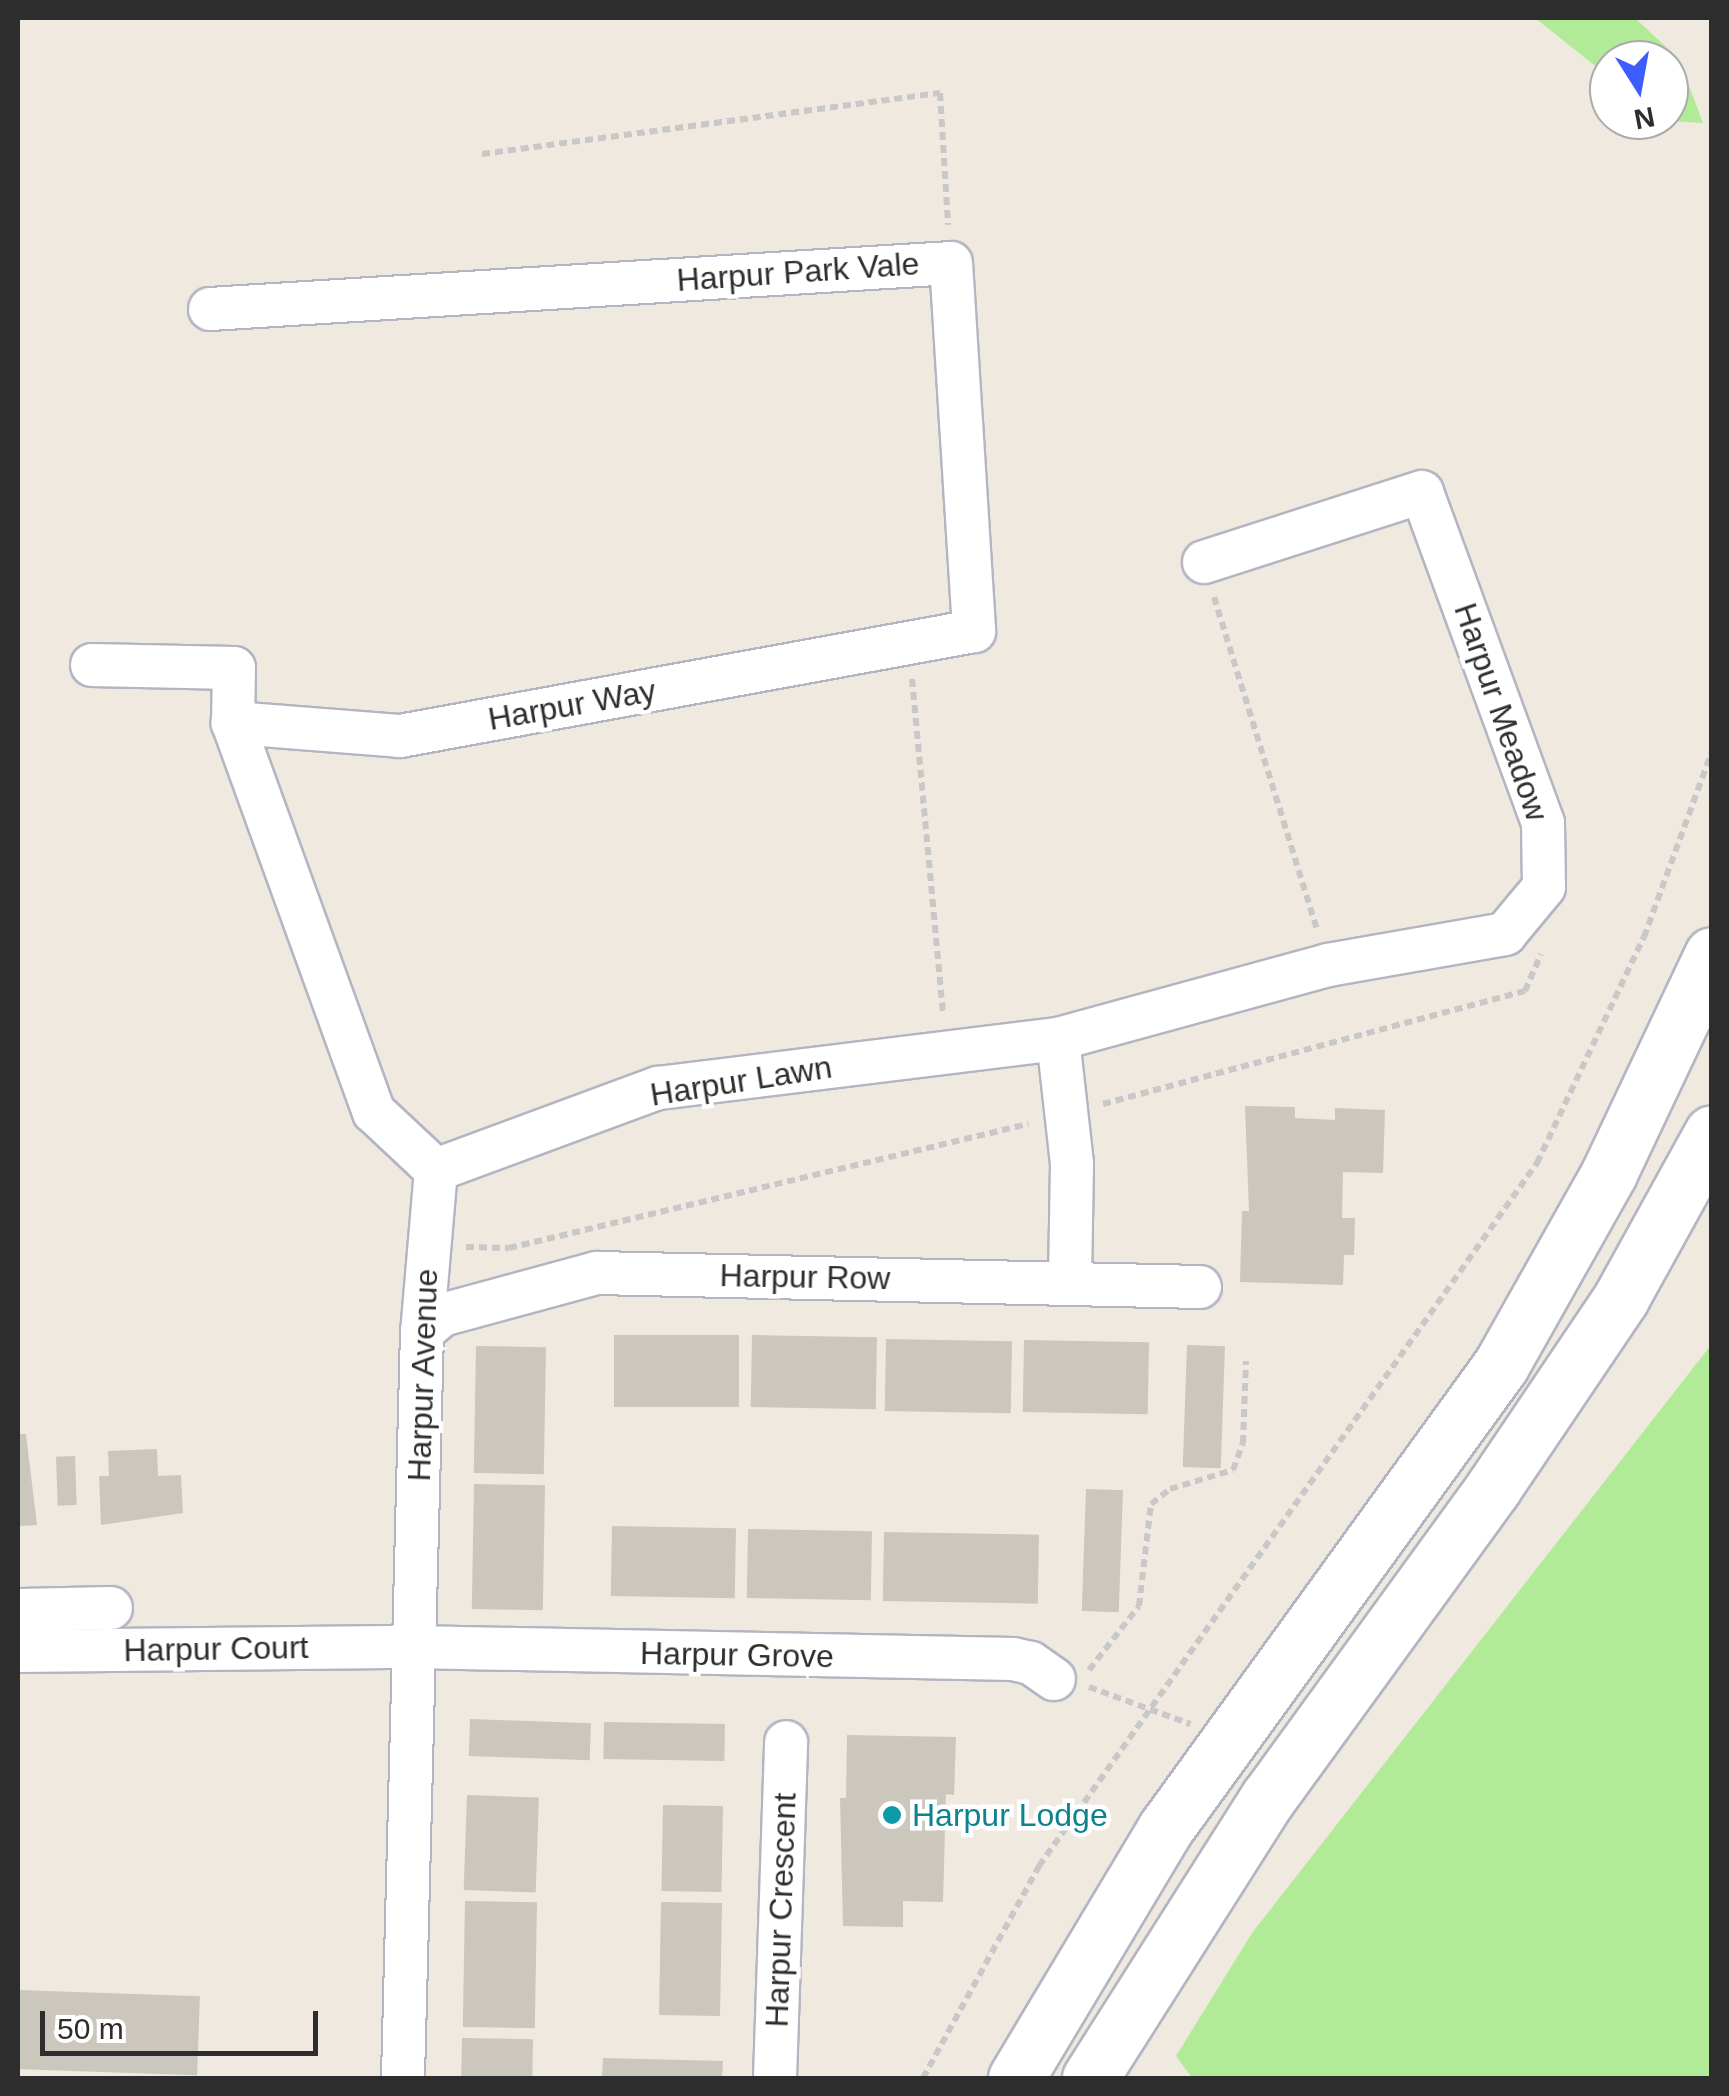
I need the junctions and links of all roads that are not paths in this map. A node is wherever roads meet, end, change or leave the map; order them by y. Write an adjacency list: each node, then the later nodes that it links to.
1 (210, 309): 3 (street, Harpur Park Vale)
2 (1204, 562): 7 (street, Harpur Meadow)
3 (909, 643): 5 (street, Harpur Way)
4 (92, 665): 5 (street)
5 (233, 724): 9 (street)
6 (1712, 955): 21 (main road)
7 (1058, 1039): 9 (street, Harpur Lawn); 10 (street)
8 (1712, 1134): 22 (main road)
9 (436, 1170): 12 (street, Harpur Avenue)
10 (1070, 1284): 11 (street, Harpur Row); 12 (street, Harpur Row)
11 (1200, 1287)
12 (422, 1332): 15 (street, Harpur Avenue)
13 (111, 1608): 14 (street)
14 (18, 1610)
15 (414, 1647): 16 (street, Harpur Court); 17 (street, Harpur Grove); 19 (street, Harpur Avenue)
16 (18, 1651)
17 (1054, 1679)
18 (786, 1742): 20 (street, Harpur Crescent)
19 (403, 2078)
20 (775, 2078)
21 (1016, 2078)
22 (1090, 2078)

